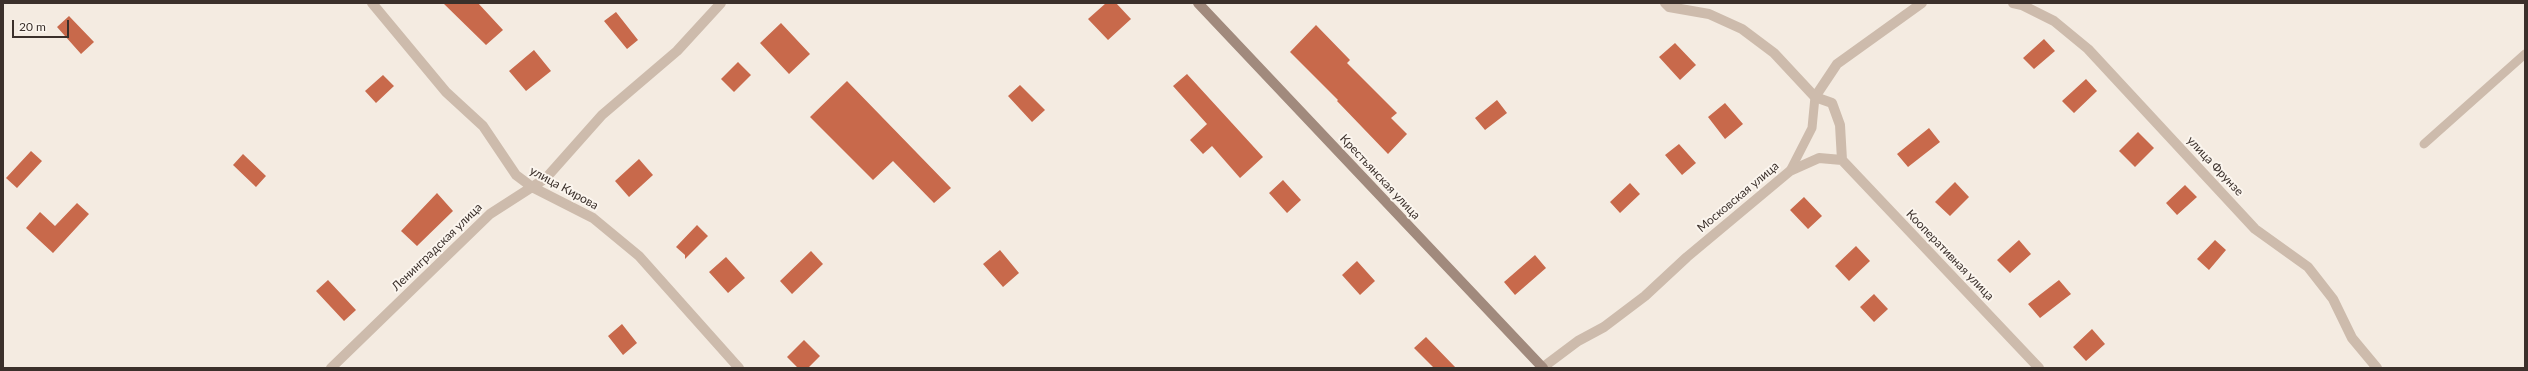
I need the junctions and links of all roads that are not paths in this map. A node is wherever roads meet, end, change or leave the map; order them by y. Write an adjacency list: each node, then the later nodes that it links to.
1 (372, 3): 12 (street, улица Кирова)
2 (721, 3): 12 (street, Ленинградская улица)
3 (1198, 3): 15 (street, Крестьянская улица)
4 (1665, 3): 8 (street)
5 (1922, 3): 8 (street)
6 (2013, 3): 17 (street, улица Фрунзе)
7 (2525, 54): 9 (lane)
8 (1814, 97): 10 (street); 11 (lane)
9 (2424, 144)
10 (1842, 160): 11 (street, Московская улица); 16 (street, Кооперативная улица)
11 (1790, 171): 15 (street, Московская улица)
12 (532, 187): 13 (street, Ленинградская улица); 14 (street, улица Кирова)
13 (331, 368)
14 (739, 368)
15 (1542, 368)
16 (2039, 368)
17 (2377, 368)

